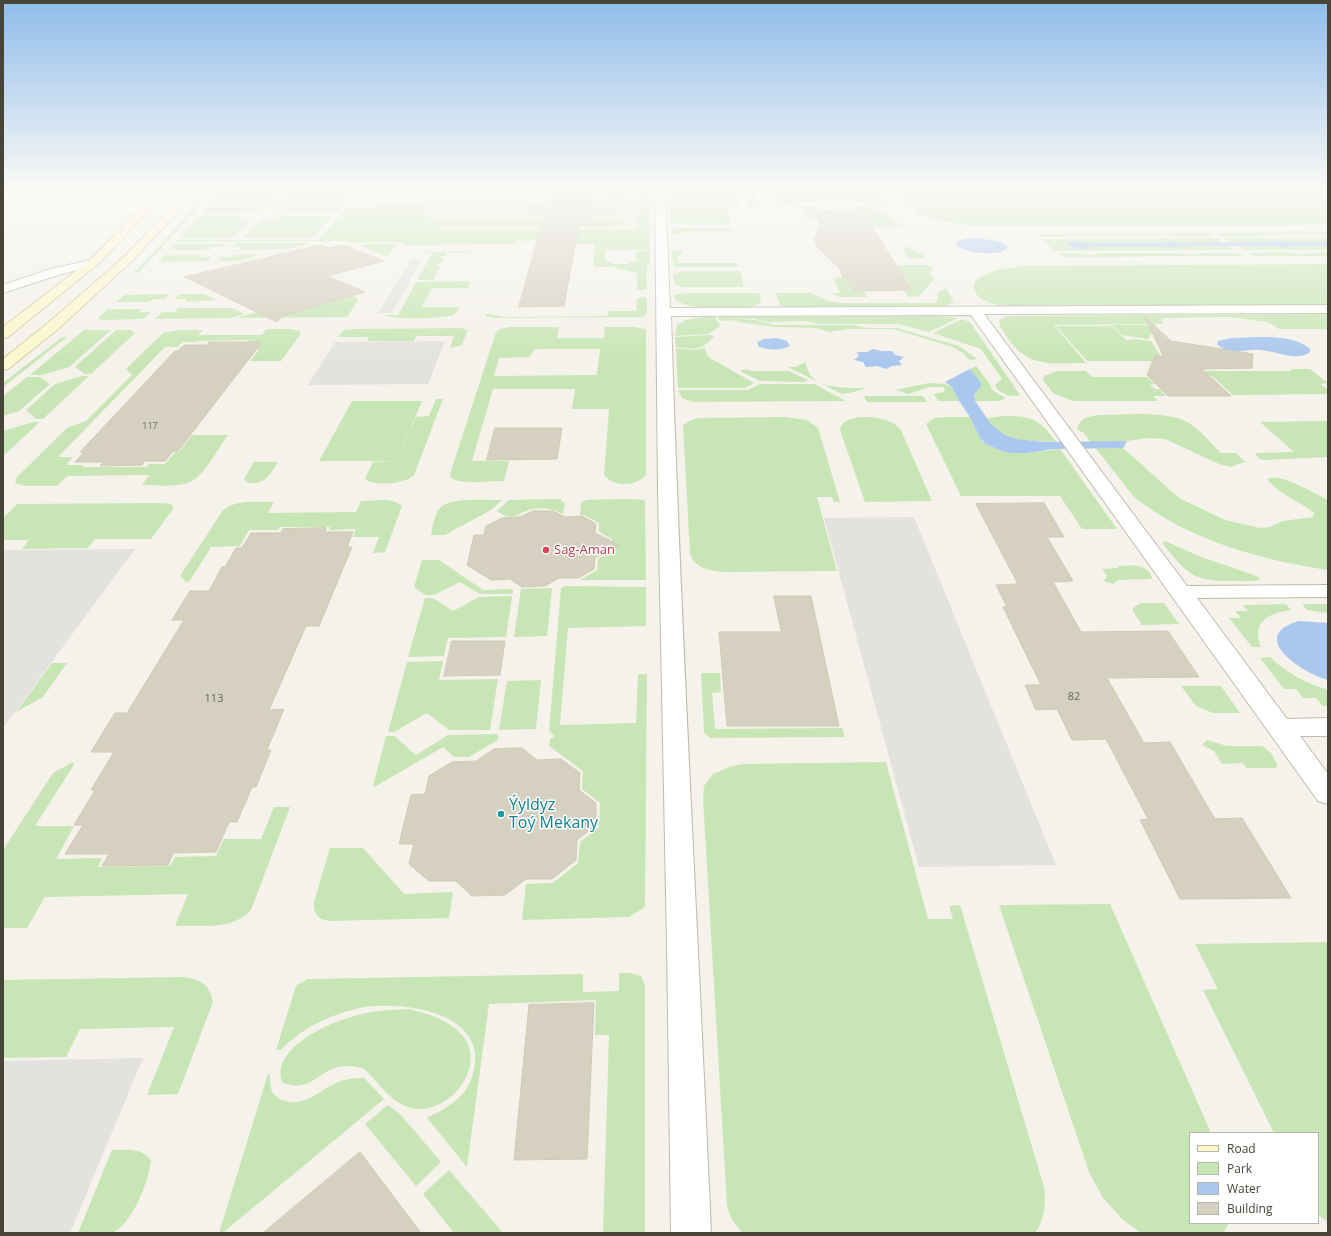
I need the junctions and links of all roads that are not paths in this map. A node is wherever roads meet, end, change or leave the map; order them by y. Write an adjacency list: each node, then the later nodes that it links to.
1 (110, 246): 4 (main road)
2 (141, 246): 10 (main road)
3 (662, 246): 8 (street)
4 (94, 262): 5 (street); 9 (main road)
5 (3, 289)
6 (1328, 309): 7 (street)
7 (975, 311): 8 (street); 11 (street)
8 (664, 312): 16 (street)
9 (3, 334)
10 (3, 366)
11 (1181, 592): 12 (street); 14 (street)
12 (1328, 592)
13 (1328, 727): 14 (street)
14 (1280, 728): 15 (street)
15 (1328, 794)
16 (691, 1233)

